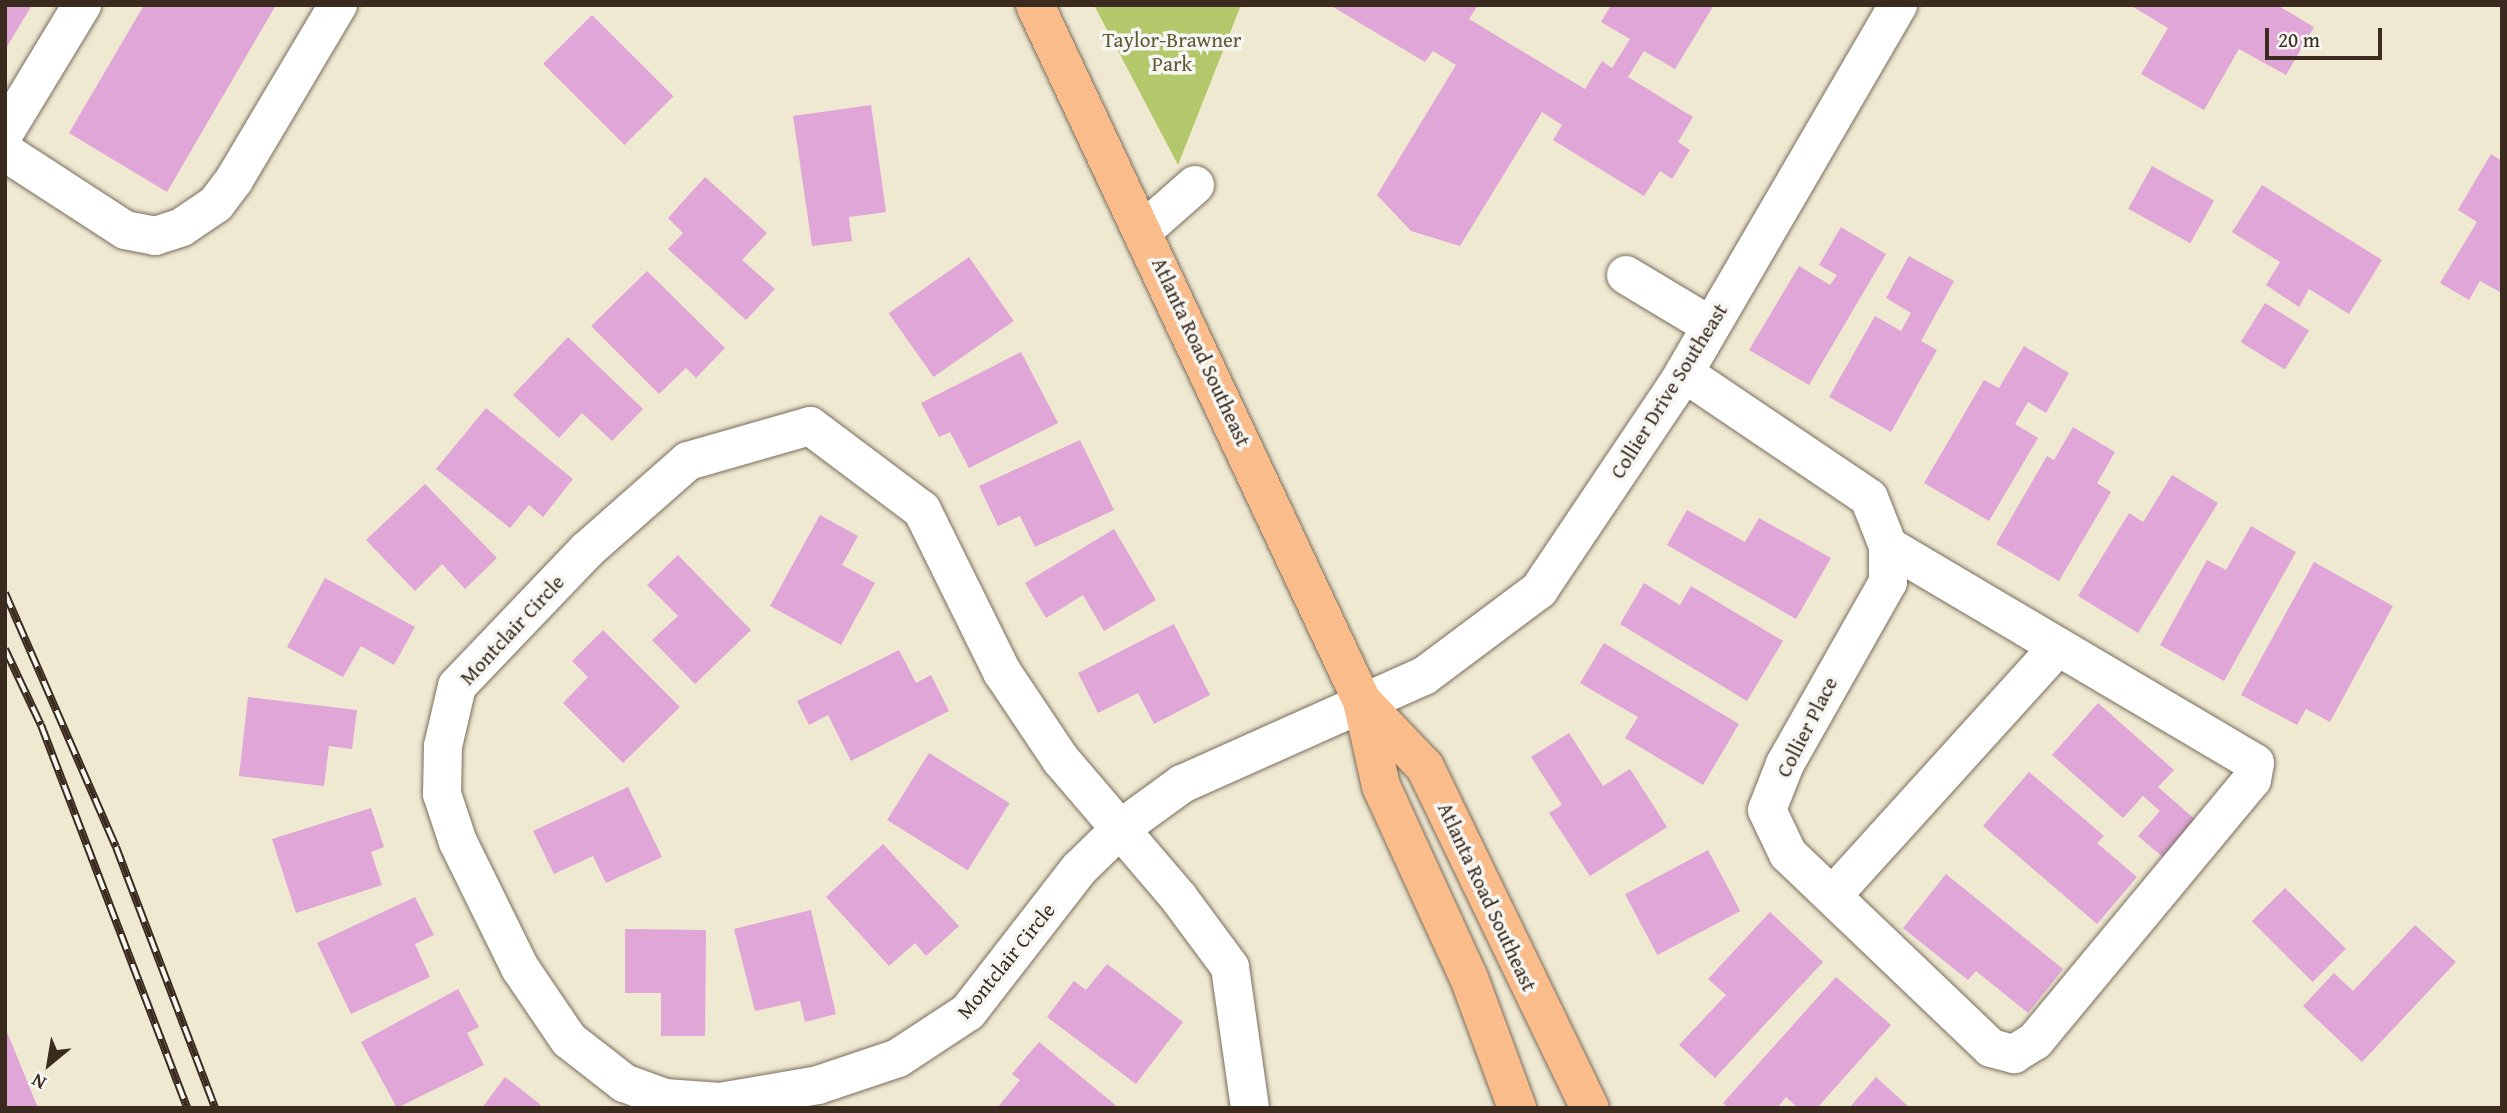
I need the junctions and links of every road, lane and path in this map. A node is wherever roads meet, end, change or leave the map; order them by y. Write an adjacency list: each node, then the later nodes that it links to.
1 (82, 5): 5 (street)
2 (338, 5): 6 (street)
3 (1035, 5): 8 (main road, Atlanta Road Southeast)
4 (1898, 5): 10 (street, Collier Drive Southeast)
5 (5, 132)
6 (5, 152)
7 (1195, 185): 8 (street)
8 (1144, 230): 14 (main road, Atlanta Road Southeast)
9 (1626, 275): 10 (street)
10 (1711, 326): 11 (street, Collier Drive Southeast)
11 (1684, 373): 12 (street, Collier Place); 14 (street, Collier Drive Southeast)
12 (1888, 546): 13 (street); 16 (street, Collier Place)
13 (2058, 647): 16 (street); 16 (street, Collier Place)
14 (1362, 701): 15 (street, Montclair Circle); 18 (main road, Atlanta Road Southeast); 19 (main road, Atlanta Road Southeast)
15 (1120, 828): 15 (street, Montclair Circle); 17 (street, Montclair Circle)
16 (1833, 895)
17 (1250, 1108)
18 (1517, 1108)
19 (1590, 1108)

